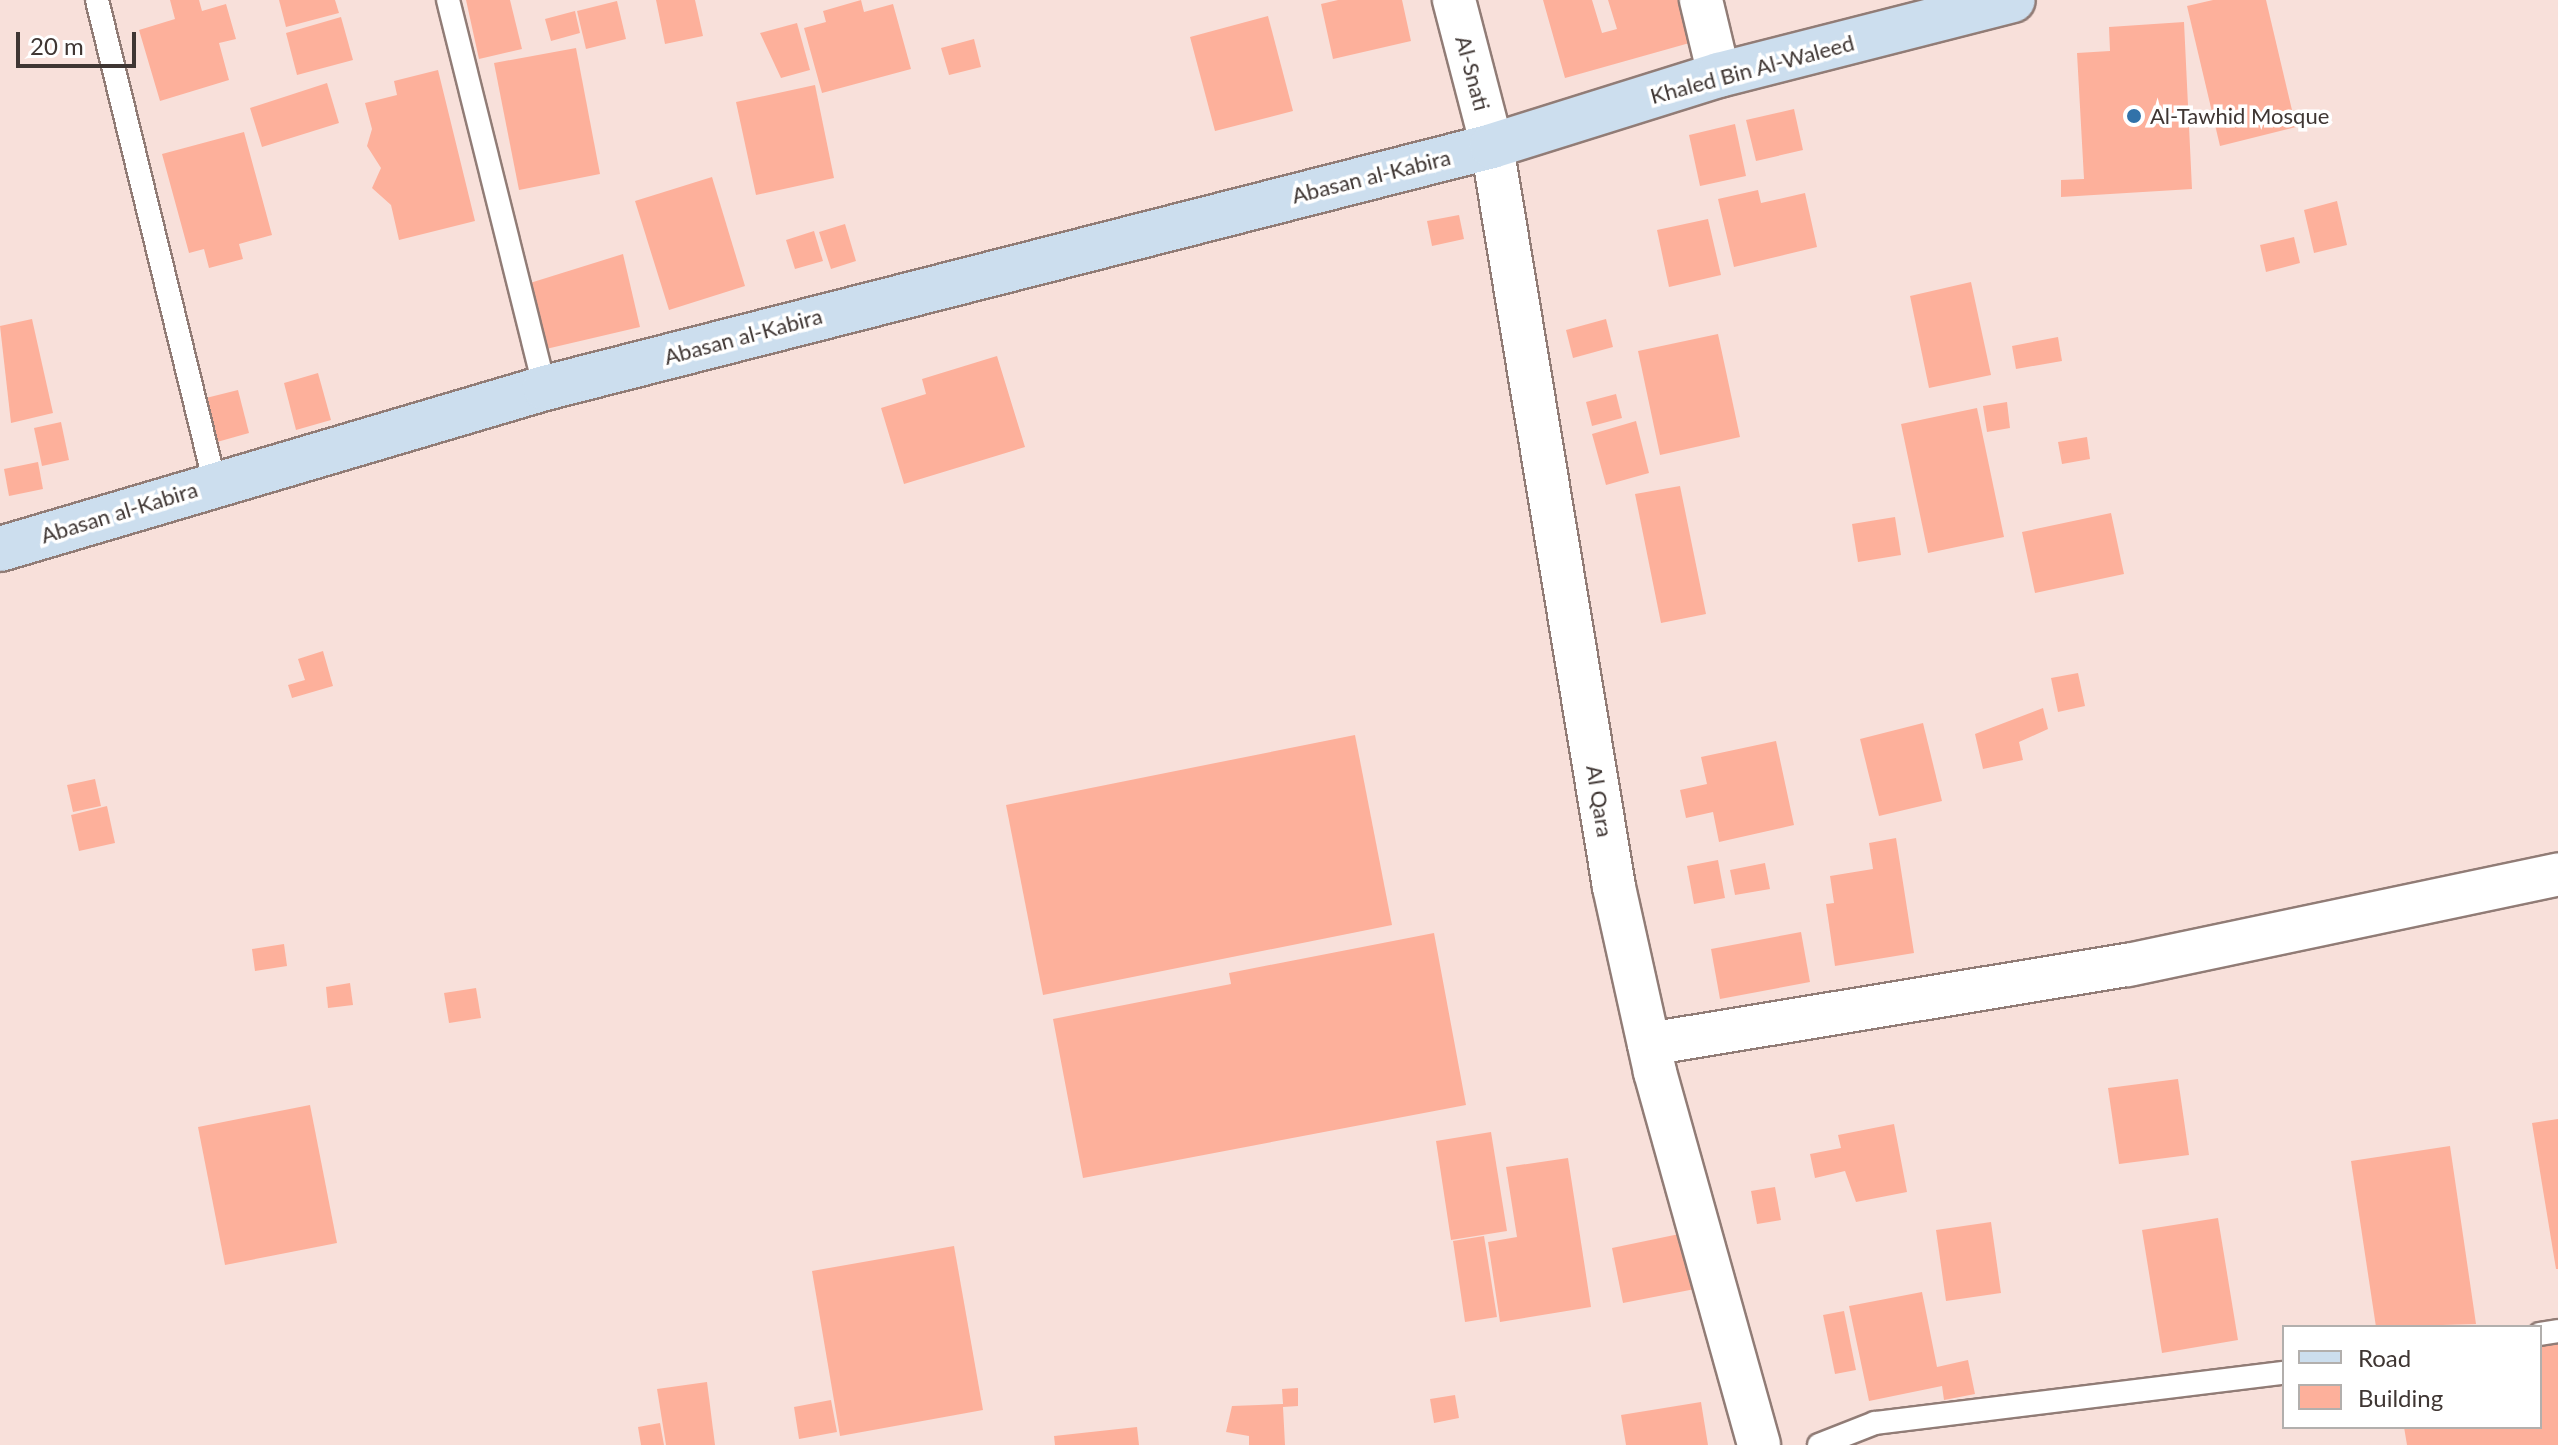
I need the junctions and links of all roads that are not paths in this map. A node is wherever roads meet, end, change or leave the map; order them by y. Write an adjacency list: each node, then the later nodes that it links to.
1 (97, 0): 9 (lane)
2 (448, 0): 8 (lane)
3 (1454, 0): 7 (street, Al-Snati)
4 (1701, 0): 6 (street)
5 (2013, 0): 6 (main road, Khaled Bin Al-Waleed)
6 (1719, 75): 7 (main road, Khaled Bin Al-Waleed)
7 (1492, 146): 8 (main road, Abasan al-Kabira); 12 (street, Al Qara)
8 (545, 388): 9 (main road, Abasan al-Kabira)
9 (215, 483): 10 (main road, Abasan al-Kabira)
10 (0, 549)
11 (2558, 874): 12 (street)
12 (1649, 1044): 14 (street, Al Qara)
13 (2282, 1373): 15 (lane)
14 (1759, 1445)
15 (1819, 1445)

